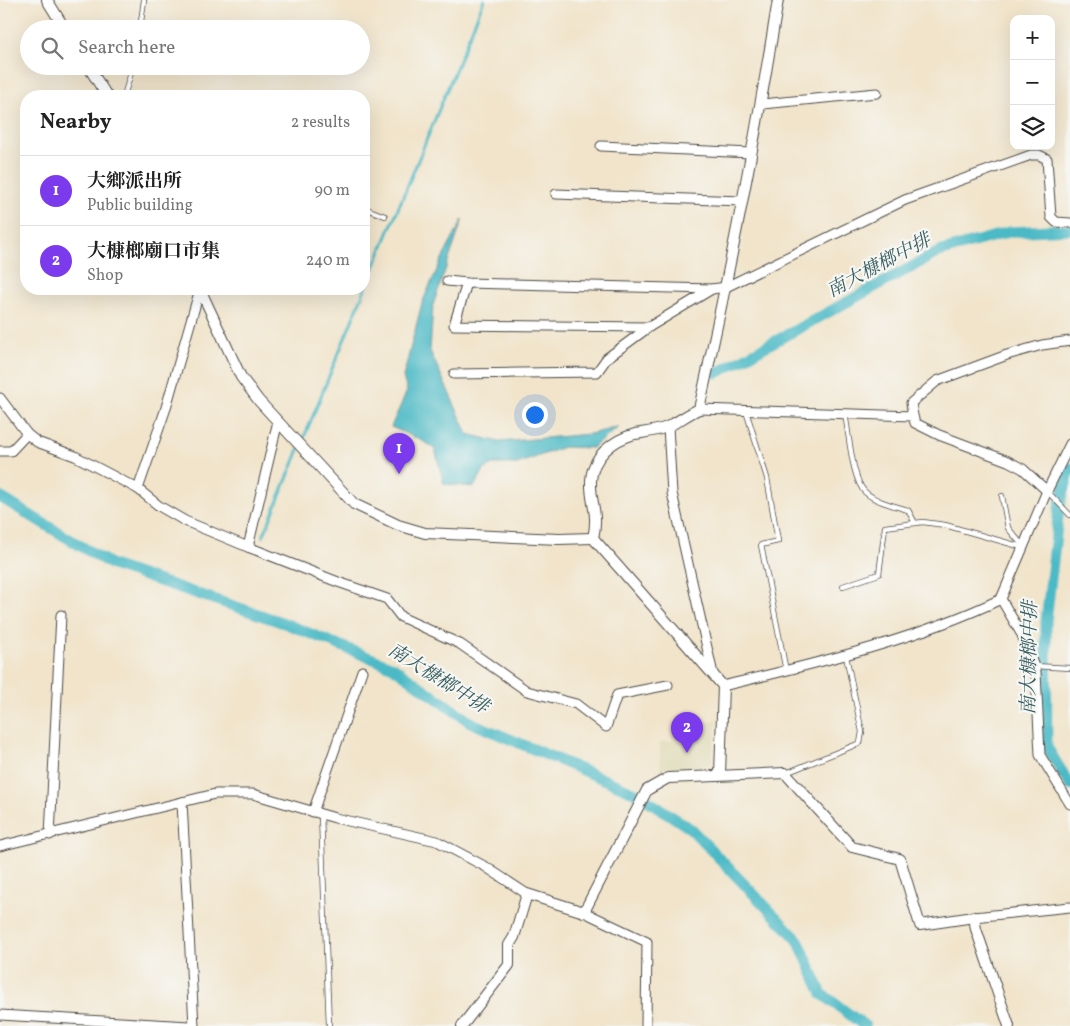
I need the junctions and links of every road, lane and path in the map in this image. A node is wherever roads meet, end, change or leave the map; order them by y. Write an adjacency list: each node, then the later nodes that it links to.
1 (47, 0): 4 (street)
2 (144, 0): 5 (lane)
3 (778, 0): 11 (street)
4 (59, 20)
5 (141, 20)
6 (94, 75): 8 (street)
7 (130, 75): 9 (lane)
8 (103, 90)
9 (126, 90)
10 (877, 93): 11 (street)
11 (762, 104): 13 (street)
12 (601, 146): 13 (street)
13 (751, 153): 15 (street)
14 (556, 194): 15 (street)
15 (741, 201): 21 (street)
16 (370, 210): 17 (lane)
17 (385, 216)
18 (1070, 223): 21 (street)
19 (447, 281): 20 (street)
20 (467, 283): 22 (street); 25 (street)
21 (726, 287): 22 (street); 29 (street)
22 (712, 289): 25 (street)
23 (198, 295): 38 (street)
24 (203, 295): 33 (street)
25 (650, 327): 27 (street)
26 (1070, 340): 32 (street)
27 (454, 374)
28 (0, 398): 35 (street)
29 (699, 409): 30 (street); 34 (street)
30 (746, 411): 31 (street); 53 (lane)
31 (845, 414): 32 (street); 42 (lane)
32 (913, 416): 39 (street)
33 (278, 421): 43 (street); 44 (street)
34 (668, 427): 43 (street); 54 (street)
35 (27, 434): 37 (street); 38 (street)
36 (1070, 444): 39 (street)
37 (0, 450)
38 (138, 489): 44 (street)
39 (1047, 491): 41 (lane); 45 (street)
40 (1002, 496): 45 (lane)
41 (1070, 515)
42 (915, 523): 45 (lane); 46 (lane)
43 (593, 538): 54 (street)
44 (248, 547): 55 (street)
45 (1024, 548): 47 (street)
46 (843, 586)
47 (1001, 599): 49 (street); 50 (street)
48 (61, 615): 62 (street)
49 (846, 656): 53 (street); 57 (lane)
50 (1034, 666): 51 (lane); 60 (street)
51 (1070, 668)
52 (362, 671): 61 (street)
53 (786, 671): 56 (street)
54 (713, 675): 56 (street)
55 (668, 685)
56 (723, 686): 58 (street)
57 (785, 773): 58 (street); 67 (street)
58 (720, 774): 66 (street)
59 (182, 802): 61 (street); 62 (street); 71 (street)
60 (1070, 804)
61 (317, 814): 64 (street); 72 (lane)
62 (50, 835): 63 (street)
63 (0, 846)
64 (527, 894): 66 (street); 69 (street)
65 (1070, 908): 67 (street)
66 (584, 912): 73 (street)
67 (974, 917): 74 (street)
68 (0, 1014): 70 (street)
69 (466, 1024)
70 (189, 1026)
71 (194, 1026)
72 (329, 1026)
73 (646, 1026)
74 (1009, 1026)

